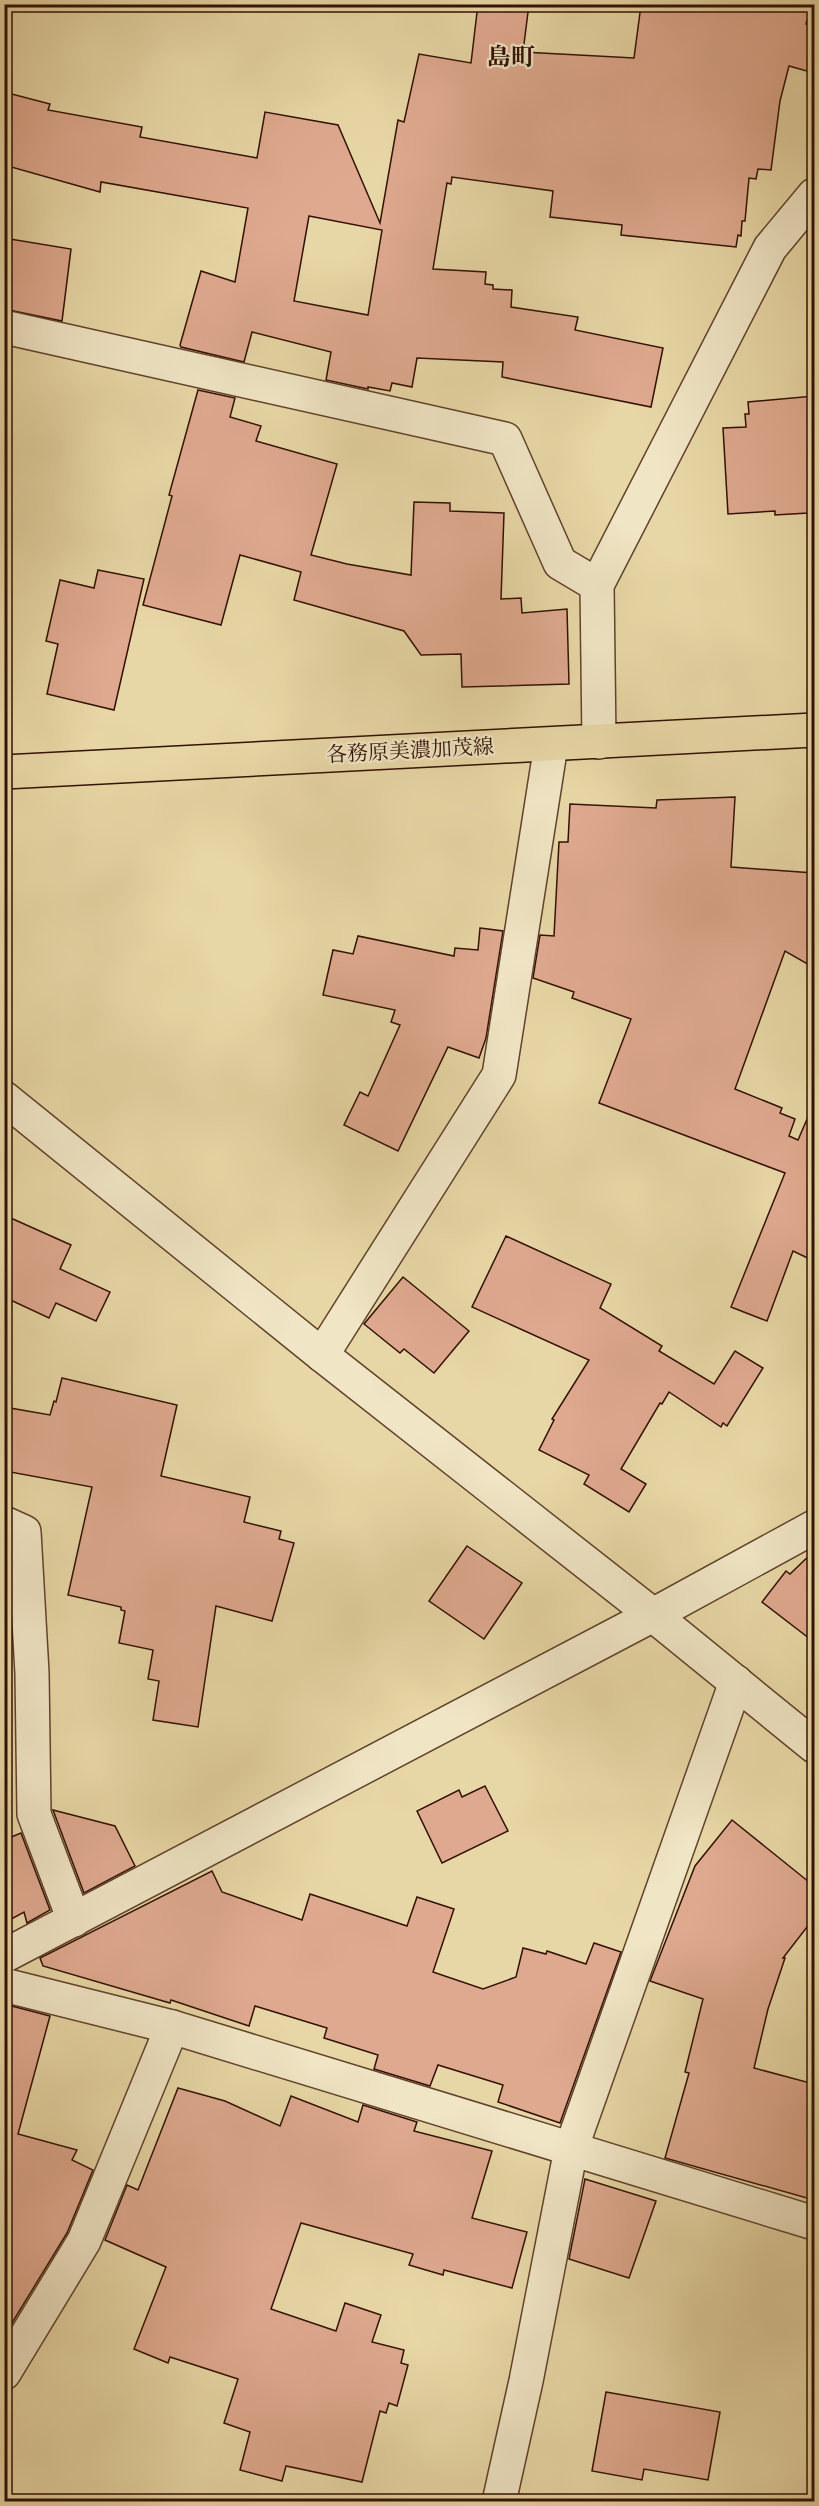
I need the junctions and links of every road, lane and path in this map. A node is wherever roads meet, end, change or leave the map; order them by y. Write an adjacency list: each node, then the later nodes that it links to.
1 (814, 195): 3 (street)
2 (4, 327): 3 (street)
3 (597, 585): 5 (street)
4 (814, 730): 5 (main road, 各務原美濃加茂線)
5 (599, 742): 6 (main road, 各務原美濃加茂線)
6 (551, 745): 7 (main road, 各務原美濃加茂線); 9 (street)
7 (4, 772)
8 (4, 1098): 9 (street)
9 (321, 1355): 12 (street)
10 (4, 1523): 15 (street)
11 (814, 1527): 12 (street)
12 (653, 1615): 13 (street); 15 (street)
13 (736, 1682): 14 (street); 19 (street)
14 (814, 1746)
15 (74, 1920): 16 (street)
16 (4, 1956)
17 (4, 1985): 18 (street)
18 (172, 2027): 19 (street); 21 (street)
19 (571, 2149): 20 (street); 22 (street)
20 (814, 2223)
21 (4, 2373)
22 (499, 2502)

